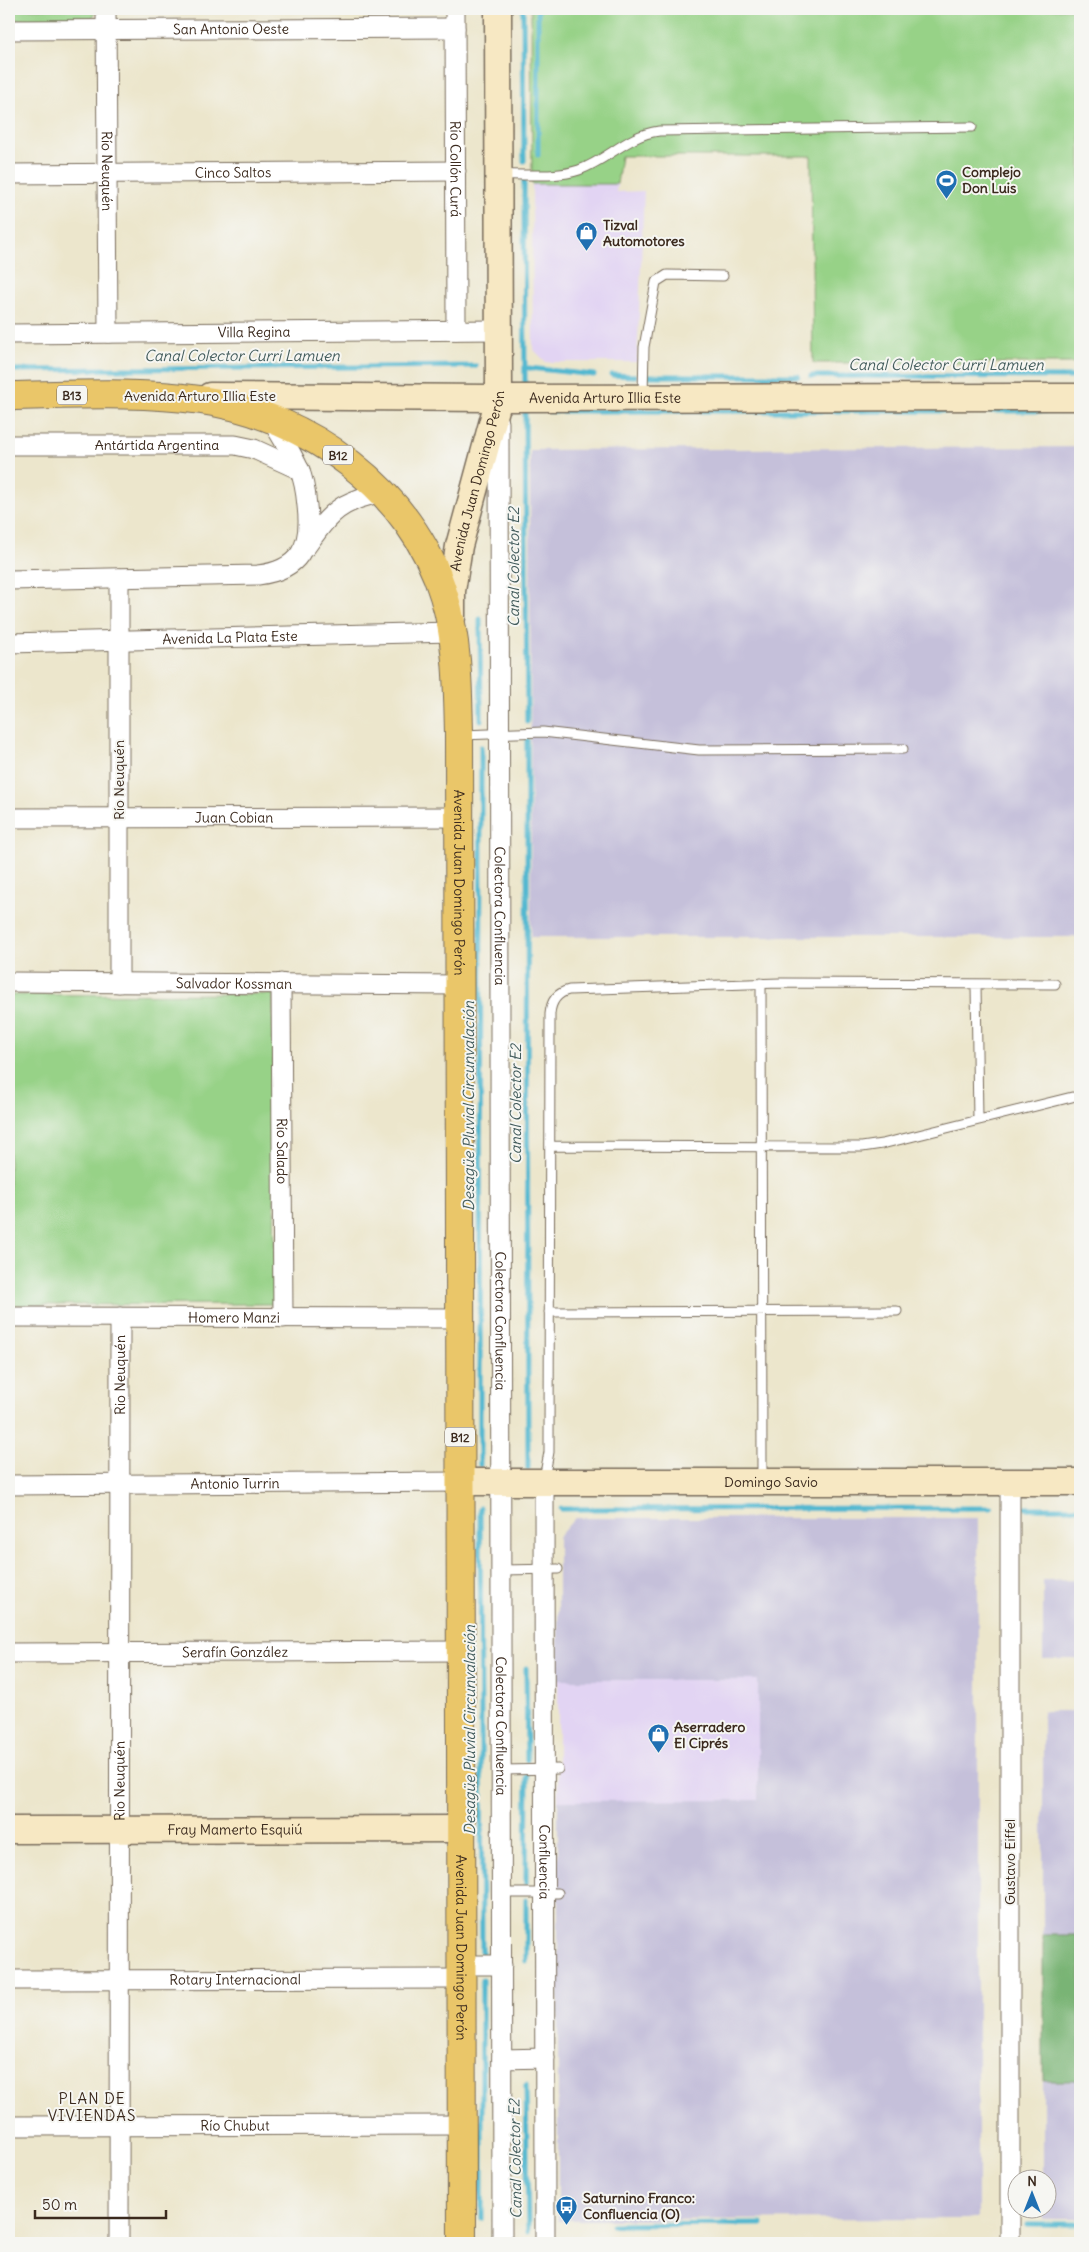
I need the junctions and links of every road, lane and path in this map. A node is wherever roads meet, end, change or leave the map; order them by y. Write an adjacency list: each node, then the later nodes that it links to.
1 (106, 9): 6 (street, Río Neuquén)
2 (455, 9): 4 (street, Río Collón Curá)
3 (498, 9): 11 (street, Avenida Juan Domingo Perón)
4 (455, 28): 6 (street, San Antonio Oeste); 8 (street, Río Collón Curá)
5 (9, 30): 6 (street, San Antonio Oeste)
6 (106, 30): 9 (street, Río Neuquén)
7 (972, 126): 11 (lane)
8 (456, 171): 9 (street, Cinco Saltos); 13 (street, Río Collón Curá)
9 (107, 173): 10 (street, Cinco Saltos); 15 (street, Río Neuquén)
10 (9, 174)
11 (498, 175): 14 (street, Avenida Juan Domingo Perón)
12 (723, 276): 21 (lane)
13 (456, 330): 14 (street, Villa Regina); 15 (street, Villa Regina)
14 (499, 330): 20 (street, Avenida Juan Domingo Perón)
15 (108, 333): 16 (street, Villa Regina)
16 (9, 334)
17 (135, 395): 18 (main road, Avenida Arturo Illia Este / B13); 20 (street, Avenida Arturo Illia Este / B13); 22 (main road, B12)
18 (9, 396)
19 (1080, 397): 21 (street, Avenida Arturo Illia Este / B13)
20 (499, 398): 21 (street, Avenida Arturo Illia Este / B13); 29 (street, Avenida Juan Domingo Perón / B12); 32 (street, Colectora Confluencia)
21 (643, 398)
22 (271, 418): 24 (street); 25 (main road, B12)
23 (9, 445): 24 (street, Antártida Argentina)
24 (300, 470): 26 (street)
25 (381, 491): 26 (street); 29 (main road, B12)
26 (304, 550): 27 (street)
27 (119, 578): 28 (street); 30 (street, Río Neuquén)
28 (9, 580)
29 (452, 632): 30 (street, Avenida La Plata Este); 33 (main road, Avenida Juan Domingo Perón / B12)
30 (119, 641): 31 (street, Avenida La Plata Este); 37 (street, Río Neuquén)
31 (9, 643)
32 (500, 733): 33 (lane); 34 (lane); 57 (street, Colectora Confluencia)
33 (459, 735): 35 (main road, Avenida Juan Domingo Perón / B12)
34 (903, 749)
35 (459, 817): 37 (street, Juan Cobian); 44 (main road, Avenida Juan Domingo Perón / B12)
36 (9, 818): 37 (street, Juan Cobian)
37 (119, 818): 39 (street, Río Neuquén)
38 (9, 982): 39 (street, Salvador Kossman)
39 (119, 983): 40 (street, Salvador Kossman)
40 (281, 984): 44 (street, Salvador Kossman); 54 (street, Río Salado)
41 (761, 984): 42 (lane); 47 (lane); 48 (lane)
42 (976, 984): 43 (lane); 46 (lane)
43 (1055, 984)
44 (459, 985): 55 (main road, Avenida Juan Domingo Perón / B12)
45 (1072, 1097): 46 (lane)
46 (978, 1120): 48 (lane)
47 (550, 1146): 48 (lane); 50 (lane)
48 (761, 1147): 51 (lane)
49 (897, 1311): 51 (lane)
50 (550, 1312): 51 (lane); 58 (lane)
51 (762, 1312): 59 (lane)
52 (9, 1317): 53 (street, Homero Manzi)
53 (120, 1317): 54 (street, Homero Manzi); 63 (street, Rio Neuquén)
54 (283, 1318): 55 (street, Homero Manzi)
55 (460, 1318): 56 (main road, Avenida Juan Domingo Perón / B12)
56 (460, 1482): 57 (street, Domingo Savio); 63 (street, Antonio Turrin); 66 (main road, Avenida Juan Domingo Perón / B12)
57 (501, 1482): 58 (street, Domingo Savio); 64 (street, Colectora Confluencia)
58 (544, 1482): 59 (street, Domingo Savio); 65 (street, Confluencia)
59 (762, 1482): 60 (street, Domingo Savio)
60 (1010, 1482): 61 (street, Domingo Savio); 89 (street, Gustavo Eiffel)
61 (1080, 1482)
62 (9, 1485): 63 (street, Antonio Turrin)
63 (120, 1485): 67 (street, Rio Neuquén)
64 (501, 1570): 65 (lane); 70 (street, Colectora Confluencia)
65 (551, 1570): 69 (street, Confluencia)
66 (461, 1651): 67 (street, Serafín González); 71 (main road, Avenida Juan Domingo Perón / B12)
67 (120, 1652): 68 (street, Serafín González); 73 (street, Rio Neuquén)
68 (9, 1653)
69 (551, 1769): 70 (lane); 75 (street, Confluencia)
70 (502, 1770): 74 (street, Colectora Confluencia)
71 (461, 1829): 73 (street, Fray Mamerto Esquiú); 77 (main road, Avenida Juan Domingo Perón / B12)
72 (9, 1830): 73 (street, Fray Mamerto Esquiú)
73 (120, 1830): 79 (street, Rio Neuquén)
74 (502, 1893): 75 (lane); 76 (street, Colectora Confluencia)
75 (551, 1893): 80 (street, Confluencia)
76 (502, 1965): 77 (street, Rotary Internacional); 81 (street, Colectora Confluencia)
77 (462, 1972): 79 (street, Rotary Internacional); 82 (main road, Avenida Juan Domingo Perón / B12)
78 (9, 1980): 79 (street, Rotary Internacional)
79 (120, 1980): 84 (street, Rio Neuquén)
80 (545, 2058): 81 (street); 88 (street, Confluencia)
81 (502, 2059): 87 (street, Colectora Confluencia)
82 (462, 2125): 84 (street, Río Chubut); 86 (main road, Avenida Juan Domingo Perón / B12)
83 (9, 2126): 84 (street, Río Chubut)
84 (119, 2126): 85 (street, Rio Neuquén)
85 (119, 2243)
86 (462, 2243)
87 (502, 2243)
88 (545, 2243)
89 (1010, 2243)

